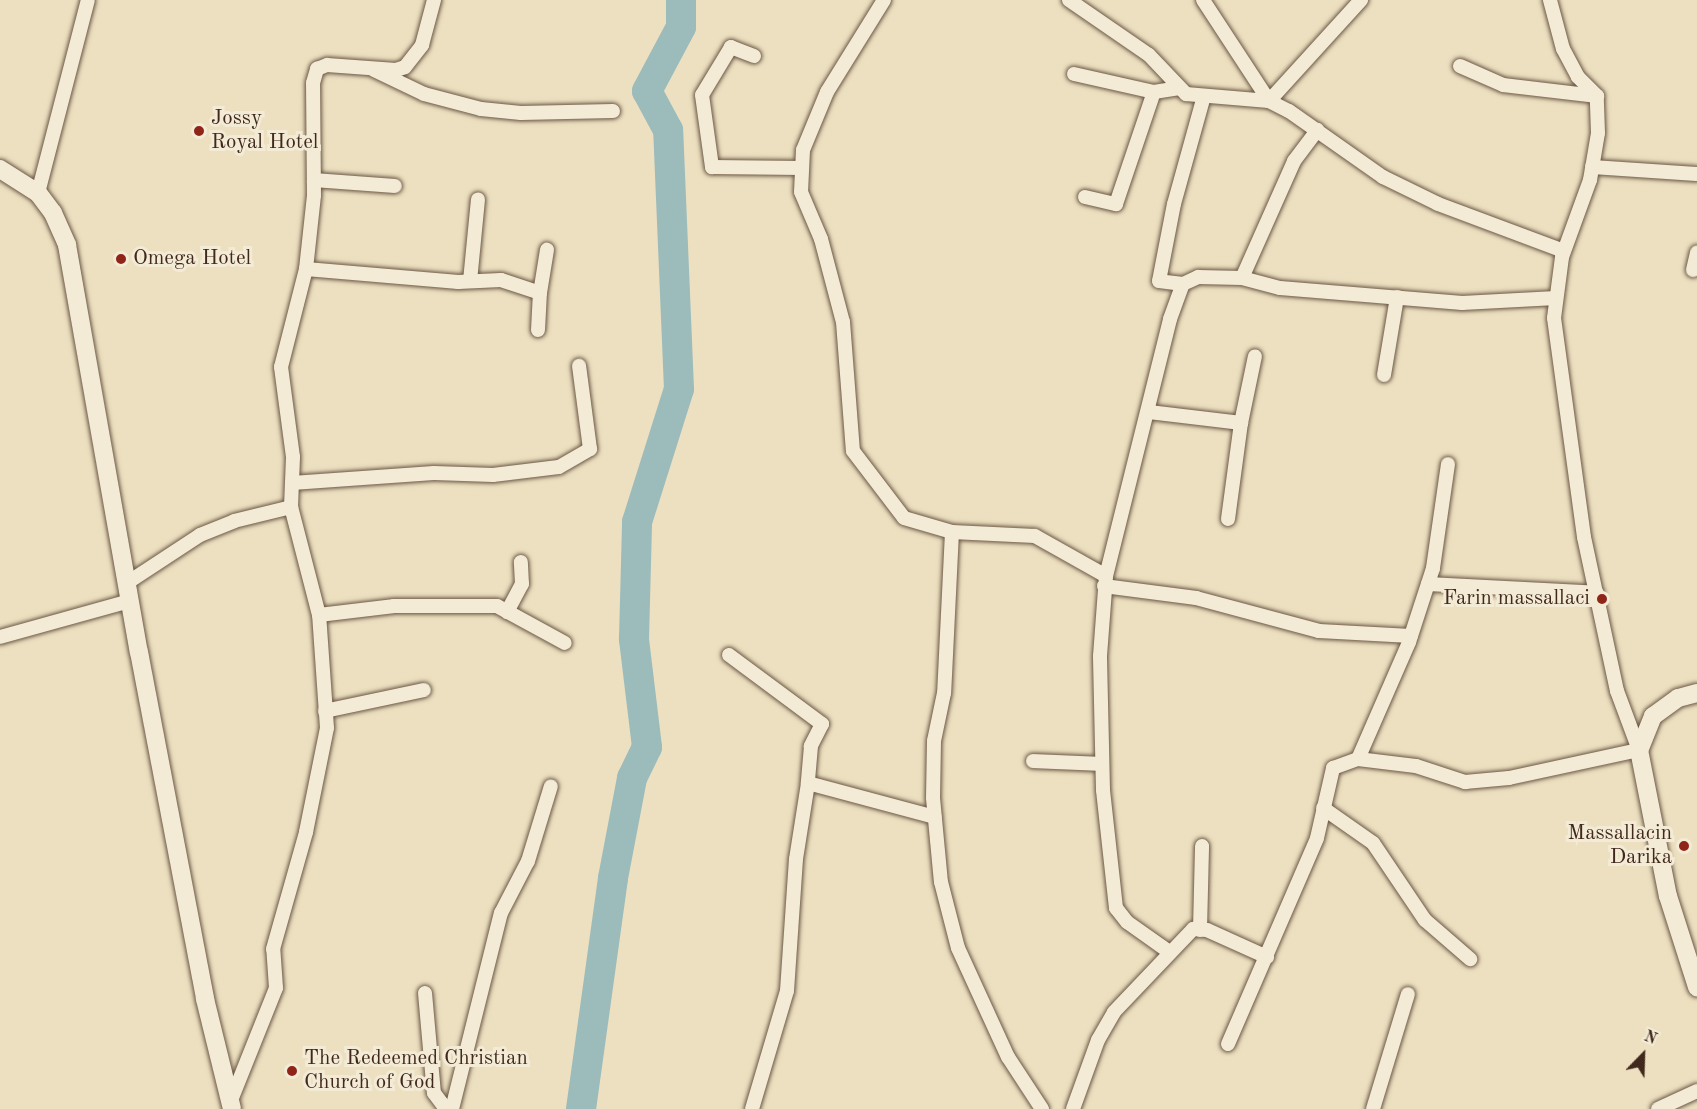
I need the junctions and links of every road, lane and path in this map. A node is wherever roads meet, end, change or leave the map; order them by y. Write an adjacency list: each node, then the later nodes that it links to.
1 (88, 0): 25 (street)
2 (434, 0): 10 (street)
3 (884, 0): 20 (street)
4 (1069, 0): 12 (street)
5 (1203, 0): 16 (street)
6 (1361, 0): 16 (street)
7 (1550, 0): 15 (street)
8 (754, 56): 20 (street)
9 (1460, 66): 15 (street)
10 (372, 69): 17 (street); 23 (street)
11 (1074, 74): 13 (street)
12 (1179, 88): 13 (street); 14 (street)
13 (1154, 92): 26 (street)
14 (1204, 96): 16 (street); 35 (street)
15 (1597, 96): 19 (street)
16 (1269, 101): 18 (street)
17 (613, 111)
18 (1317, 130): 29 (street); 33 (street)
19 (1592, 167): 22 (street); 29 (street)
20 (802, 168): 49 (street)
21 (0, 169): 25 (street)
22 (1697, 174)
23 (314, 180): 24 (street); 31 (street)
24 (395, 186)
25 (38, 193): 53 (street)
26 (1085, 196)
27 (478, 199): 34 (street)
28 (547, 250): 36 (street)
29 (1564, 250): 38 (street)
30 (1697, 252): 32 (street)
31 (306, 269): 34 (street); 46 (street)
32 (1693, 270)
33 (1242, 278): 35 (street); 37 (street)
34 (470, 281): 36 (street)
35 (1183, 284): 43 (street)
36 (540, 293): 39 (street)
37 (1397, 297): 38 (street); 42 (street)
38 (1556, 298): 54 (street)
39 (538, 330)
40 (1255, 356): 44 (street)
41 (579, 366): 46 (street)
42 (1384, 375)
43 (1149, 412): 44 (street); 51 (street)
44 (1241, 423): 48 (street)
45 (1448, 465): 52 (street)
46 (292, 483): 47 (street)
47 (291, 507): 53 (street); 56 (street)
48 (1228, 519)
49 (952, 532): 51 (street); 71 (street)
50 (521, 562): 55 (street)
51 (1105, 581): 57 (street); 67 (street)
52 (1428, 585): 54 (street); 57 (street)
53 (129, 592): 58 (street); 82 (street)
54 (1598, 593): 64 (street)
55 (507, 612): 56 (street); 59 (street)
56 (319, 615): 63 (street)
57 (1412, 636): 65 (street)
58 (0, 637)
59 (565, 643)
60 (729, 655): 68 (street)
61 (424, 690): 63 (street)
62 (1697, 693): 64 (street)
63 (325, 711): 82 (street)
64 (1639, 750): 65 (street); 77 (street)
65 (1358, 759): 70 (street)
66 (1033, 761): 67 (street)
67 (1102, 764): 74 (street)
68 (808, 783): 71 (street); 85 (street)
69 (551, 786): 84 (street)
70 (1323, 808): 75 (street); 76 (street)
71 (935, 817): 86 (street)
72 (1202, 846): 73 (street)
73 (1200, 930): 74 (street); 75 (street)
74 (1168, 951): 87 (street)
75 (1267, 957): 80 (street)
76 (1470, 959)
77 (1697, 987)
78 (425, 993): 83 (street)
79 (1408, 994): 88 (street)
80 (1228, 1044)
81 (1697, 1091): 89 (street)
82 (231, 1106)
83 (446, 1109)
84 (452, 1109)
85 (752, 1109)
86 (1042, 1109)
87 (1072, 1109)
88 (1373, 1109)
89 (1658, 1109)

